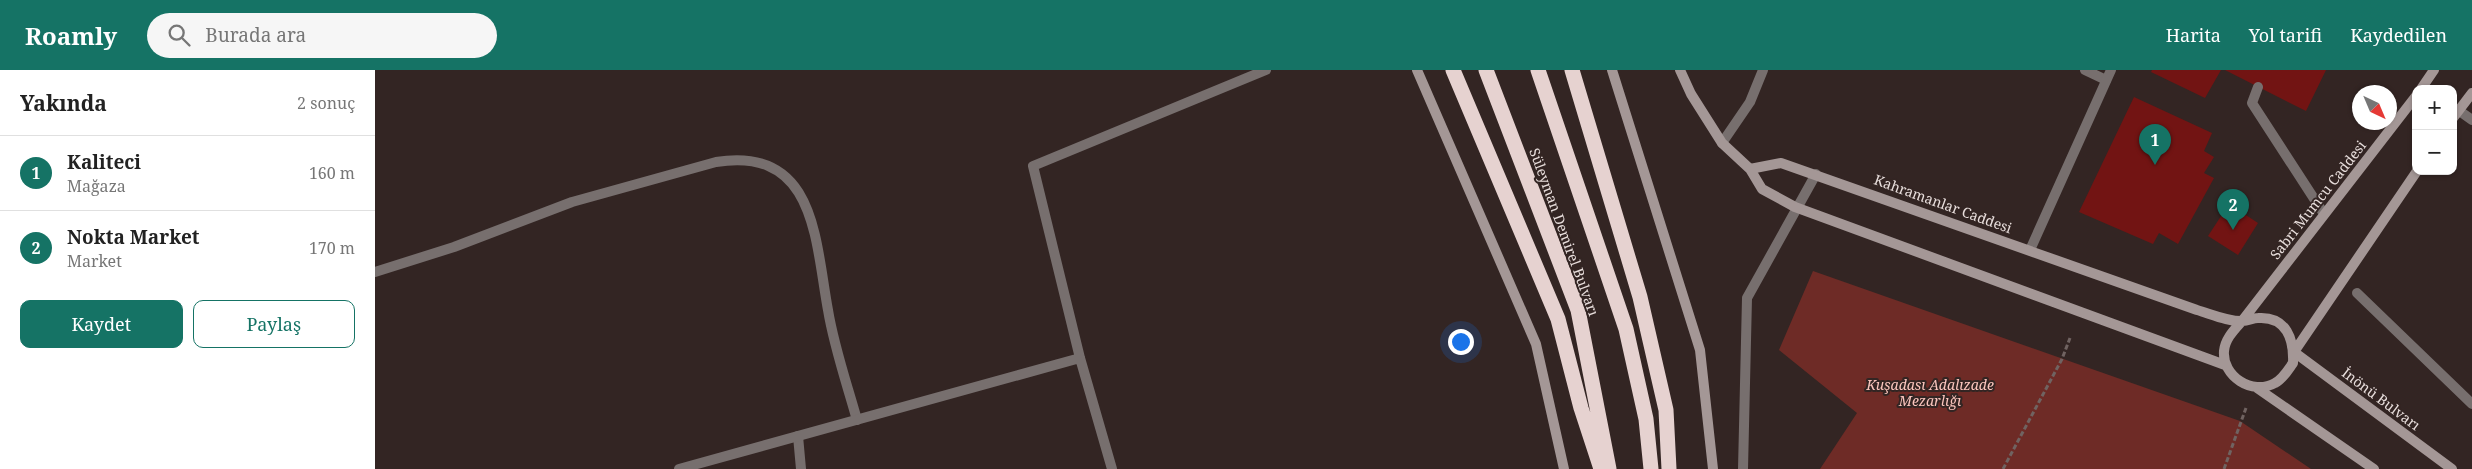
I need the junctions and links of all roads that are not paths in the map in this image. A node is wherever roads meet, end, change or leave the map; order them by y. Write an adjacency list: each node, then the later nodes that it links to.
1 (1267, 70): 32 (street)
2 (1417, 70): 41 (main road)
3 (1453, 70): 42 (highway)
4 (1486, 70): 43 (highway, Süleyman Demirel Bulvarı)
5 (1537, 70): 44 (highway, Süleyman Demirel Bulvarı)
6 (1572, 70): 45 (highway)
7 (1612, 70): 46 (main road)
8 (1680, 70): 21 (main road)
9 (1763, 70): 21 (street)
10 (2085, 70): 13 (street)
11 (2111, 70): 13 (street)
12 (2434, 70): 14 (main road)
13 (2107, 80): 27 (street)
14 (2424, 85)
15 (2258, 88): 26 (street)
16 (2472, 92): 18 (main road)
17 (2412, 101): 26 (main road, Sabri Mumcu Caddesi)
18 (2457, 113)
19 (2457, 114): 20 (street)
20 (2472, 120)
21 (1722, 143): 22 (main road)
22 (1750, 169): 23 (main road, Kahramanlar Caddesi); 25 (main road)
23 (1816, 174): 25 (street); 27 (main road, Kahramanlar Caddesi)
24 (2414, 175): 31 (main road)
25 (1796, 208): 33 (main road); 47 (street)
26 (2324, 214): 30 (main road, Sabri Mumcu Caddesi)
27 (2030, 250): 30 (main road, Kahramanlar Caddesi)
28 (375, 272): 36 (street)
29 (2357, 293): 35 (street)
30 (2242, 321): 31 (main road); 33 (main road)
31 (2294, 352): 34 (main road); 49 (main road, İnönü Bulvarı)
32 (1080, 358): 36 (street); 40 (street)
33 (2225, 365): 34 (main road)
34 (2257, 388): 48 (main road)
35 (2472, 404)
36 (857, 420): 37 (street)
37 (799, 436): 38 (street); 39 (street)
38 (679, 469)
39 (801, 469)
40 (1112, 469)
41 (1564, 469)
42 (1601, 469)
43 (1609, 469)
44 (1651, 469)
45 (1669, 469)
46 (1713, 469)
47 (1743, 469)
48 (2374, 469)
49 (2452, 469)

